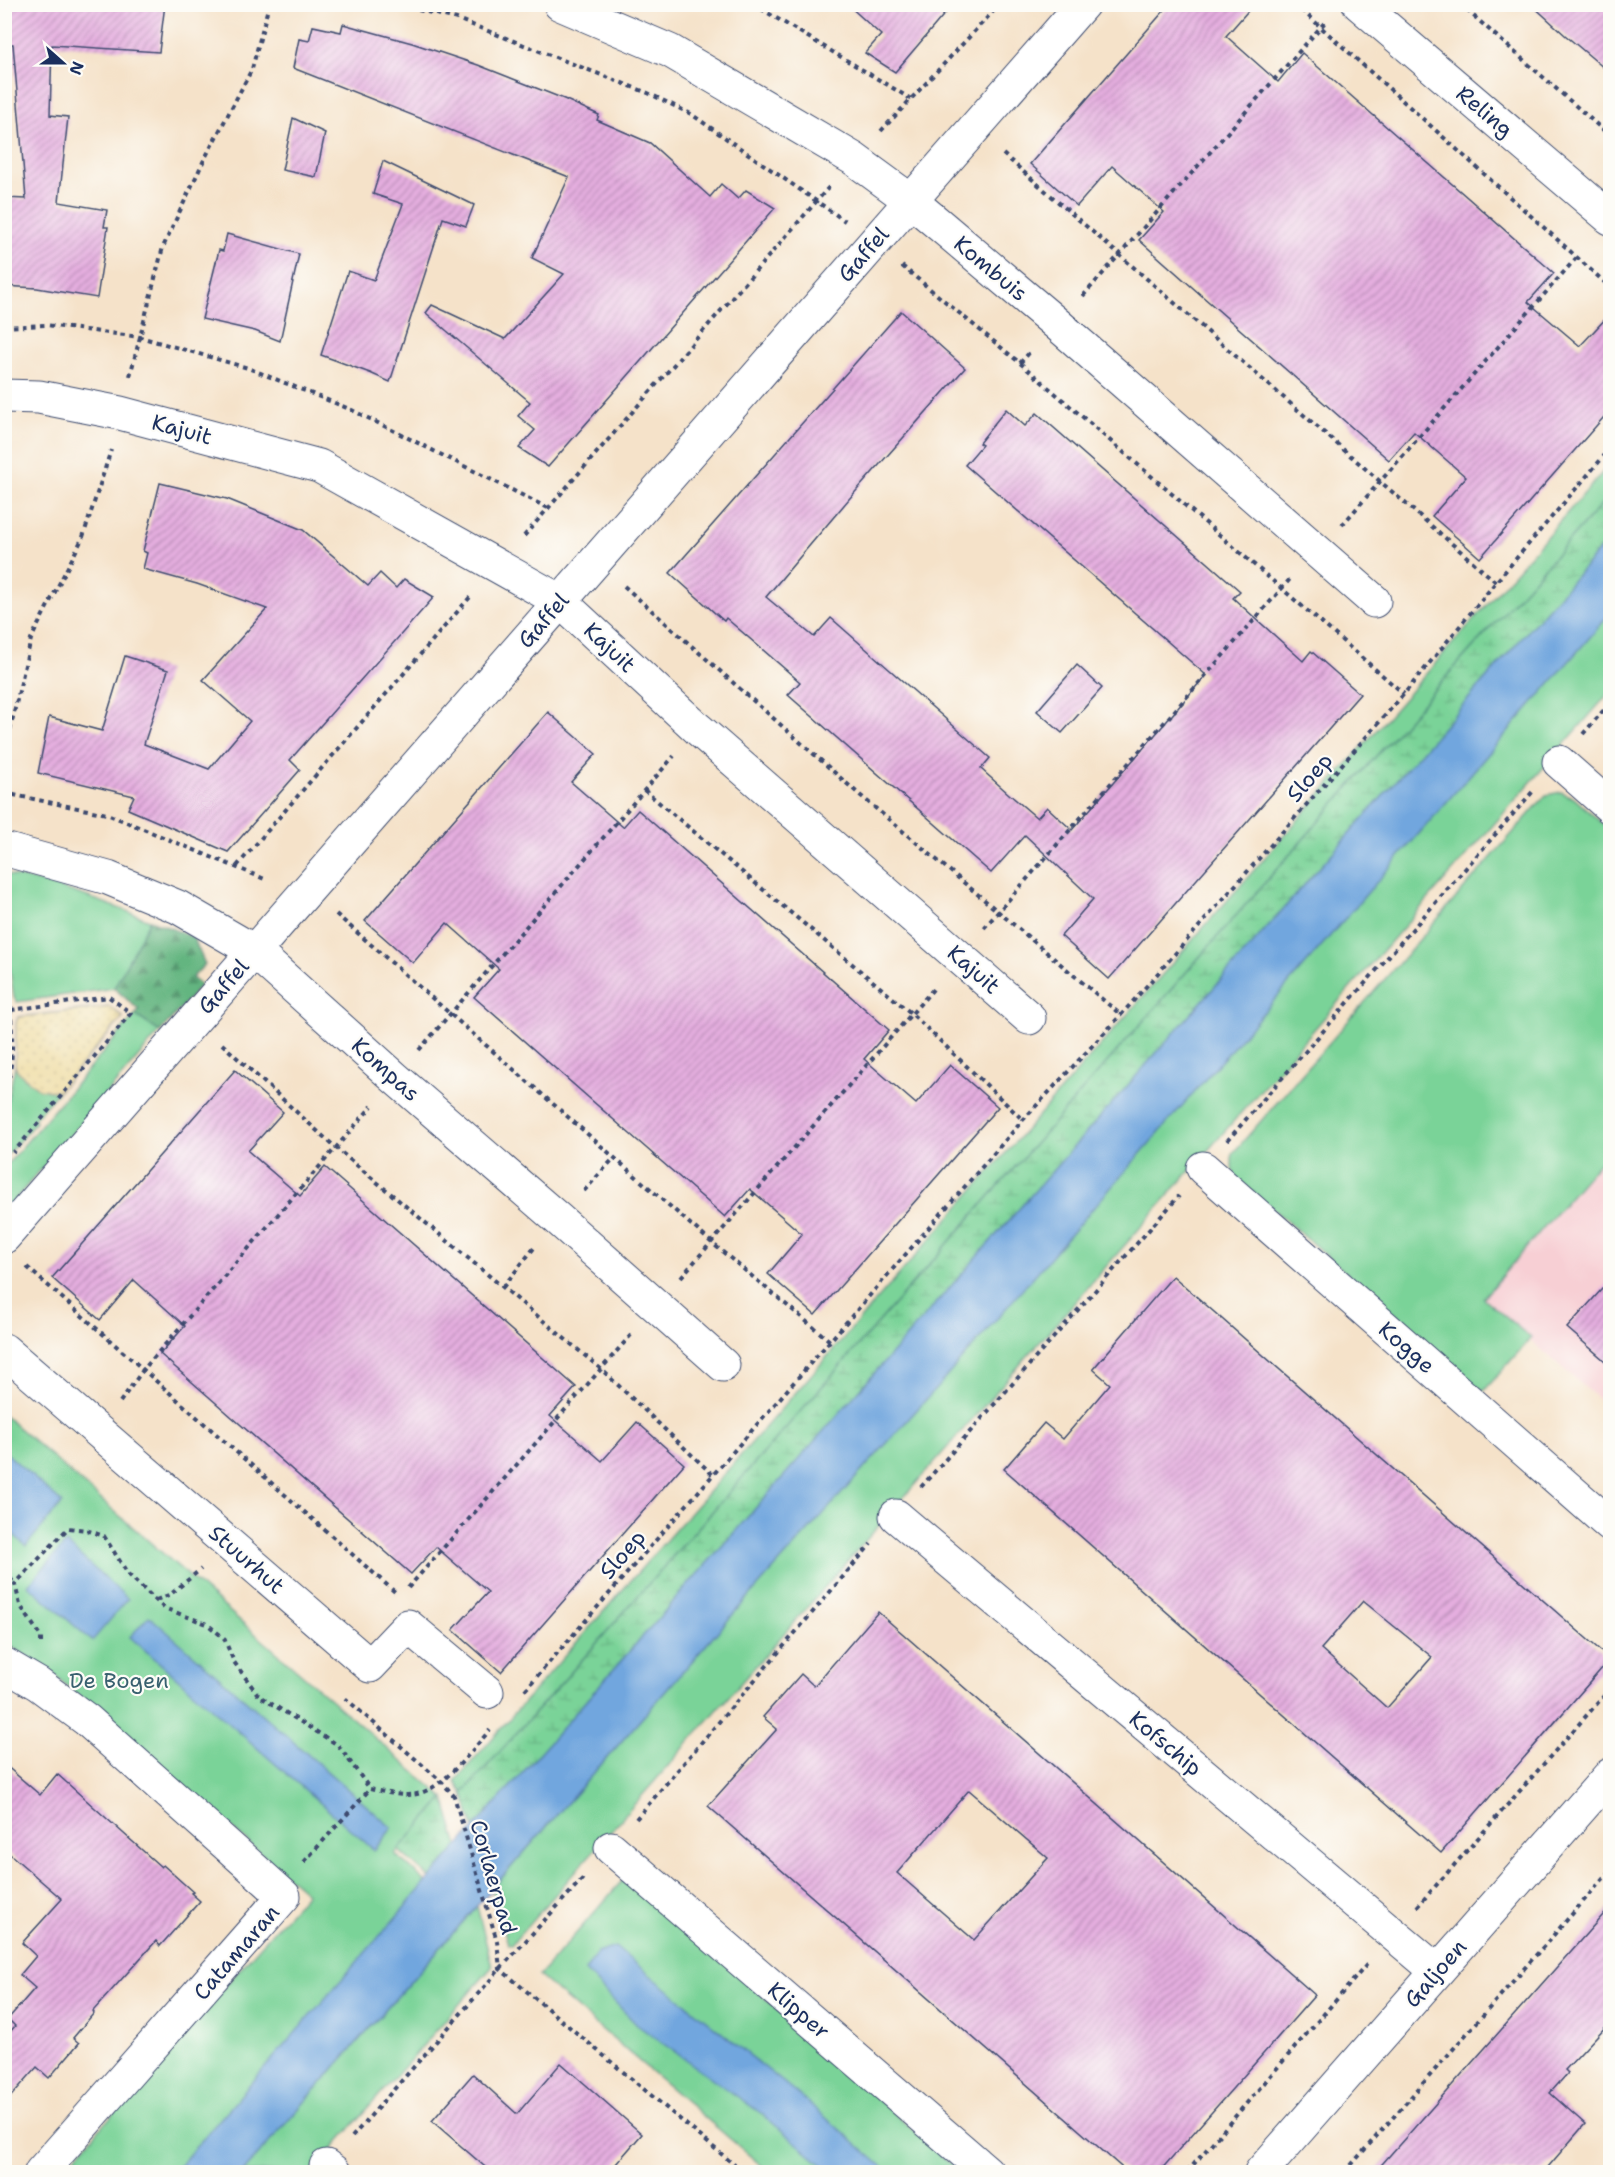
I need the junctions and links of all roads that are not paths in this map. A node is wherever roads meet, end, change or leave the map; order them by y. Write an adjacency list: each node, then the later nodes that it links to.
1 (560, 4): 4 (street, Kombuis)
2 (1083, 4): 4 (street, Gaffel)
3 (1359, 4): 5 (street, Reling)
4 (910, 200): 7 (street, Gaffel); 8 (street, Kombuis)
5 (1611, 218)
6 (4, 396): 7 (street, Kajuit)
7 (560, 601): 12 (street, Gaffel); 13 (street, Kajuit)
8 (1374, 601)
9 (1559, 762): 10 (street)
10 (1611, 807)
11 (4, 849): 12 (street, Kompas)
12 (254, 951): 15 (street, Gaffel); 17 (street, Kompas)
13 (1029, 1018)
14 (1203, 1168): 19 (street, Kogge)
15 (13, 1250)
16 (4, 1350): 21 (street, Stuurhut)
17 (723, 1365)
18 (896, 1516): 24 (street, Kofschip)
19 (1611, 1525)
20 (17, 1672): 25 (street, Catamaran)
21 (487, 1692)
22 (1611, 1775): 24 (street, Galjoen)
23 (611, 1848): 26 (street, Klipper)
24 (1437, 1971): 27 (street, Galjoen)
25 (41, 2172)
26 (987, 2172)
27 (1261, 2172)

